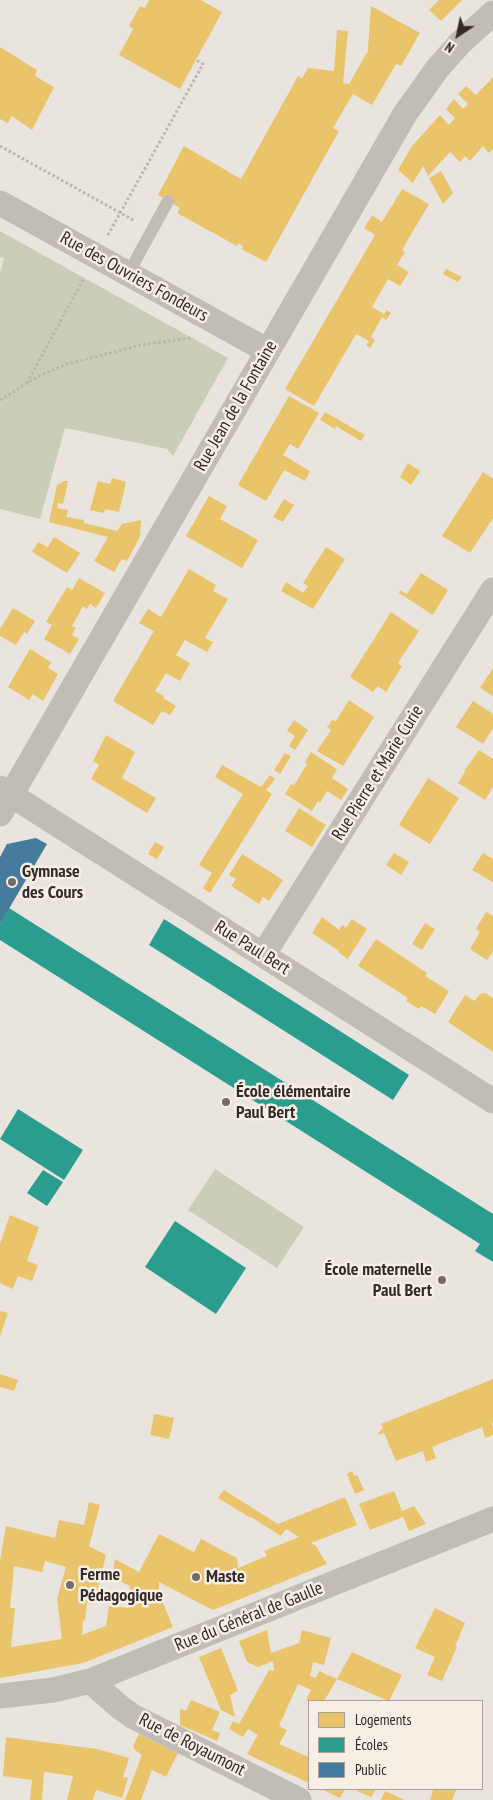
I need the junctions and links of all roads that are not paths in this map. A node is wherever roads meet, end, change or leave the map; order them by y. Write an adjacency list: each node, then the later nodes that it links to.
1 (493, 13): 5 (street, Rue Jean de la Fontaine)
2 (168, 201): 4 (lane)
3 (0, 203): 4 (street, Rue des Ouvriers Fondeurs)
4 (128, 274): 5 (street, Rue des Ouvriers Fondeurs)
5 (268, 351): 7 (street, Rue Jean de la Fontaine)
6 (493, 590): 8 (street, Rue Pierre et Marie Curie)
7 (4, 799): 8 (street, Rue Paul Bert)
8 (262, 955): 9 (street, Rue Paul Bert)
9 (493, 1101)
10 (493, 1519): 11 (street, Rue du Général de Gaulle)
11 (90, 1681): 12 (street, Rue du Général de Gaulle); 13 (street, Rue de Royaumont)
12 (0, 1696)
13 (299, 1800)

